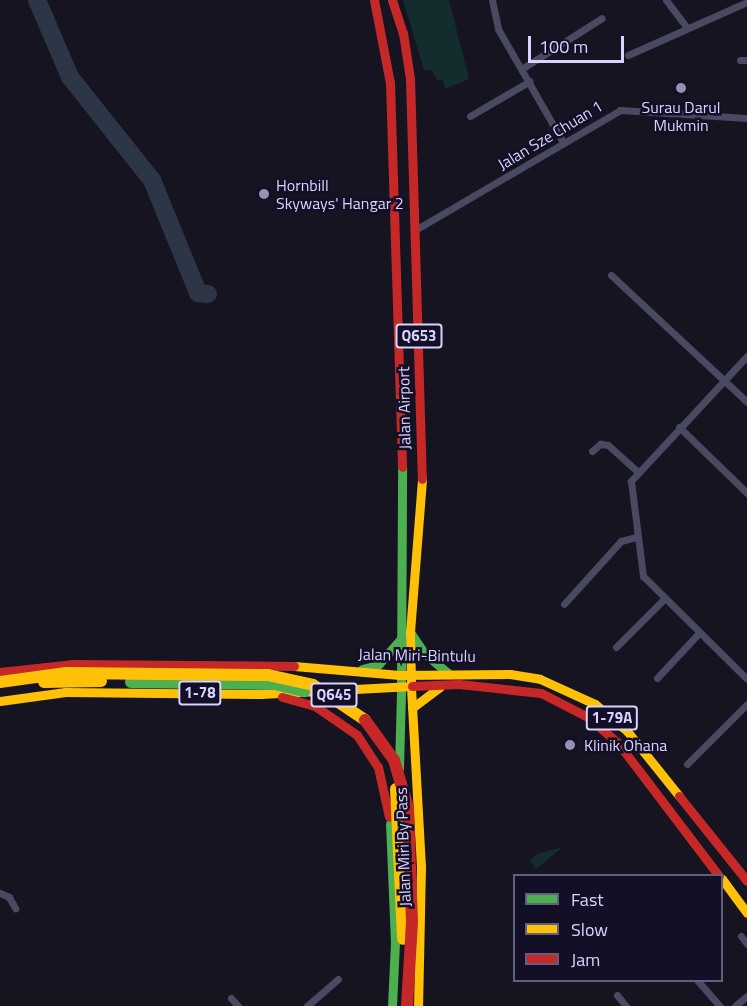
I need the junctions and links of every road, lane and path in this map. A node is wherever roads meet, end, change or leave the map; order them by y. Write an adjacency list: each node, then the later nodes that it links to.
1 (374, 0): 15 (main road, Jalan Airport / Q653)
2 (392, 0): 14 (main road, Jalan Airport / Q653)
3 (492, 0): 9 (street)
4 (666, 0): 7 (street)
5 (747, 2): 7 (street)
6 (602, 18): 9 (street)
7 (687, 28): 8 (street)
8 (628, 55)
9 (523, 68): 10 (street)
10 (530, 81): 11 (street); 13 (street)
11 (470, 116)
12 (747, 117): 13 (street, Jalan Sze Chuan 1)
13 (563, 142): 14 (street, Jalan Sze Chuan 1)
14 (415, 230): 15 (main road); 27 (main road, Jalan Airport / Q653)
15 (396, 253): 29 (main road, Jalan Airport / Q653)
16 (611, 275): 18 (street)
17 (747, 356): 18 (street)
18 (724, 380): 19 (street); 20 (street)
19 (747, 402)
20 (679, 427): 22 (street); 23 (street)
21 (592, 450): 22 (street)
22 (637, 471): 24 (street)
23 (747, 493)
24 (636, 537): 25 (street); 26 (street)
25 (664, 599): 28 (street); 30 (street)
26 (564, 604)
27 (410, 632): 33 (main road, Jalan Airport / Q653); 35 (main road)
28 (699, 633): 34 (street); 36 (street)
29 (400, 640): 31 (main road); 33 (main road, Jalan Airport / Q653)
30 (616, 647)
31 (355, 671): 32 (main road, Jalan Miri-Bintulu / 1-78); 33 (main road, Jalan Miri-Bintulu / 1-78)
32 (0, 672)
33 (406, 675): 35 (main road, Jalan Miri-Bintulu / 1-79A); 38 (main road, Q653)
34 (657, 678)
35 (448, 679): 38 (main road, Jalan Miri-Bintulu); 43 (main road); 46 (main road, Jalan Miri-Bintulu); 47 (main road, Jalan Miri-Bintulu / 1-79A)
36 (747, 679)
37 (0, 682): 63 (main road, Q645, bridge)
38 (406, 688): 40 (main road, Jalan Miri-Bintulu / 1-78); 43 (main road, Jalan Miri By Pass); 45 (main road, Jalan Miri By Pass)
39 (0, 690): 62 (main road, Q645, bridge)
40 (261, 694): 41 (main road, Jalan Miri-Bintulu / 1-78); 45 (main road)
41 (0, 701)
42 (747, 704): 44 (street)
43 (412, 708): 64 (main road, Jalan Miri By Pass)
44 (687, 764)
45 (390, 825): 61 (main road, Jalan Miri By Pass)
46 (718, 874)
47 (747, 880)
48 (723, 881): 51 (main road, Jalan Miri-Bintulu)
49 (0, 893): 50 (street)
50 (15, 908)
51 (747, 913)
52 (741, 936): 53 (street)
53 (747, 944)
54 (338, 979): 60 (street)
55 (698, 982): 66 (street)
56 (617, 995): 65 (street)
57 (747, 996): 67 (street)
58 (231, 998): 59 (street)
59 (238, 1006)
60 (307, 1006)
61 (392, 1006)
62 (399, 1006)
63 (407, 1006)
64 (418, 1006)
65 (626, 1006)
66 (720, 1006)
67 (735, 1006)

